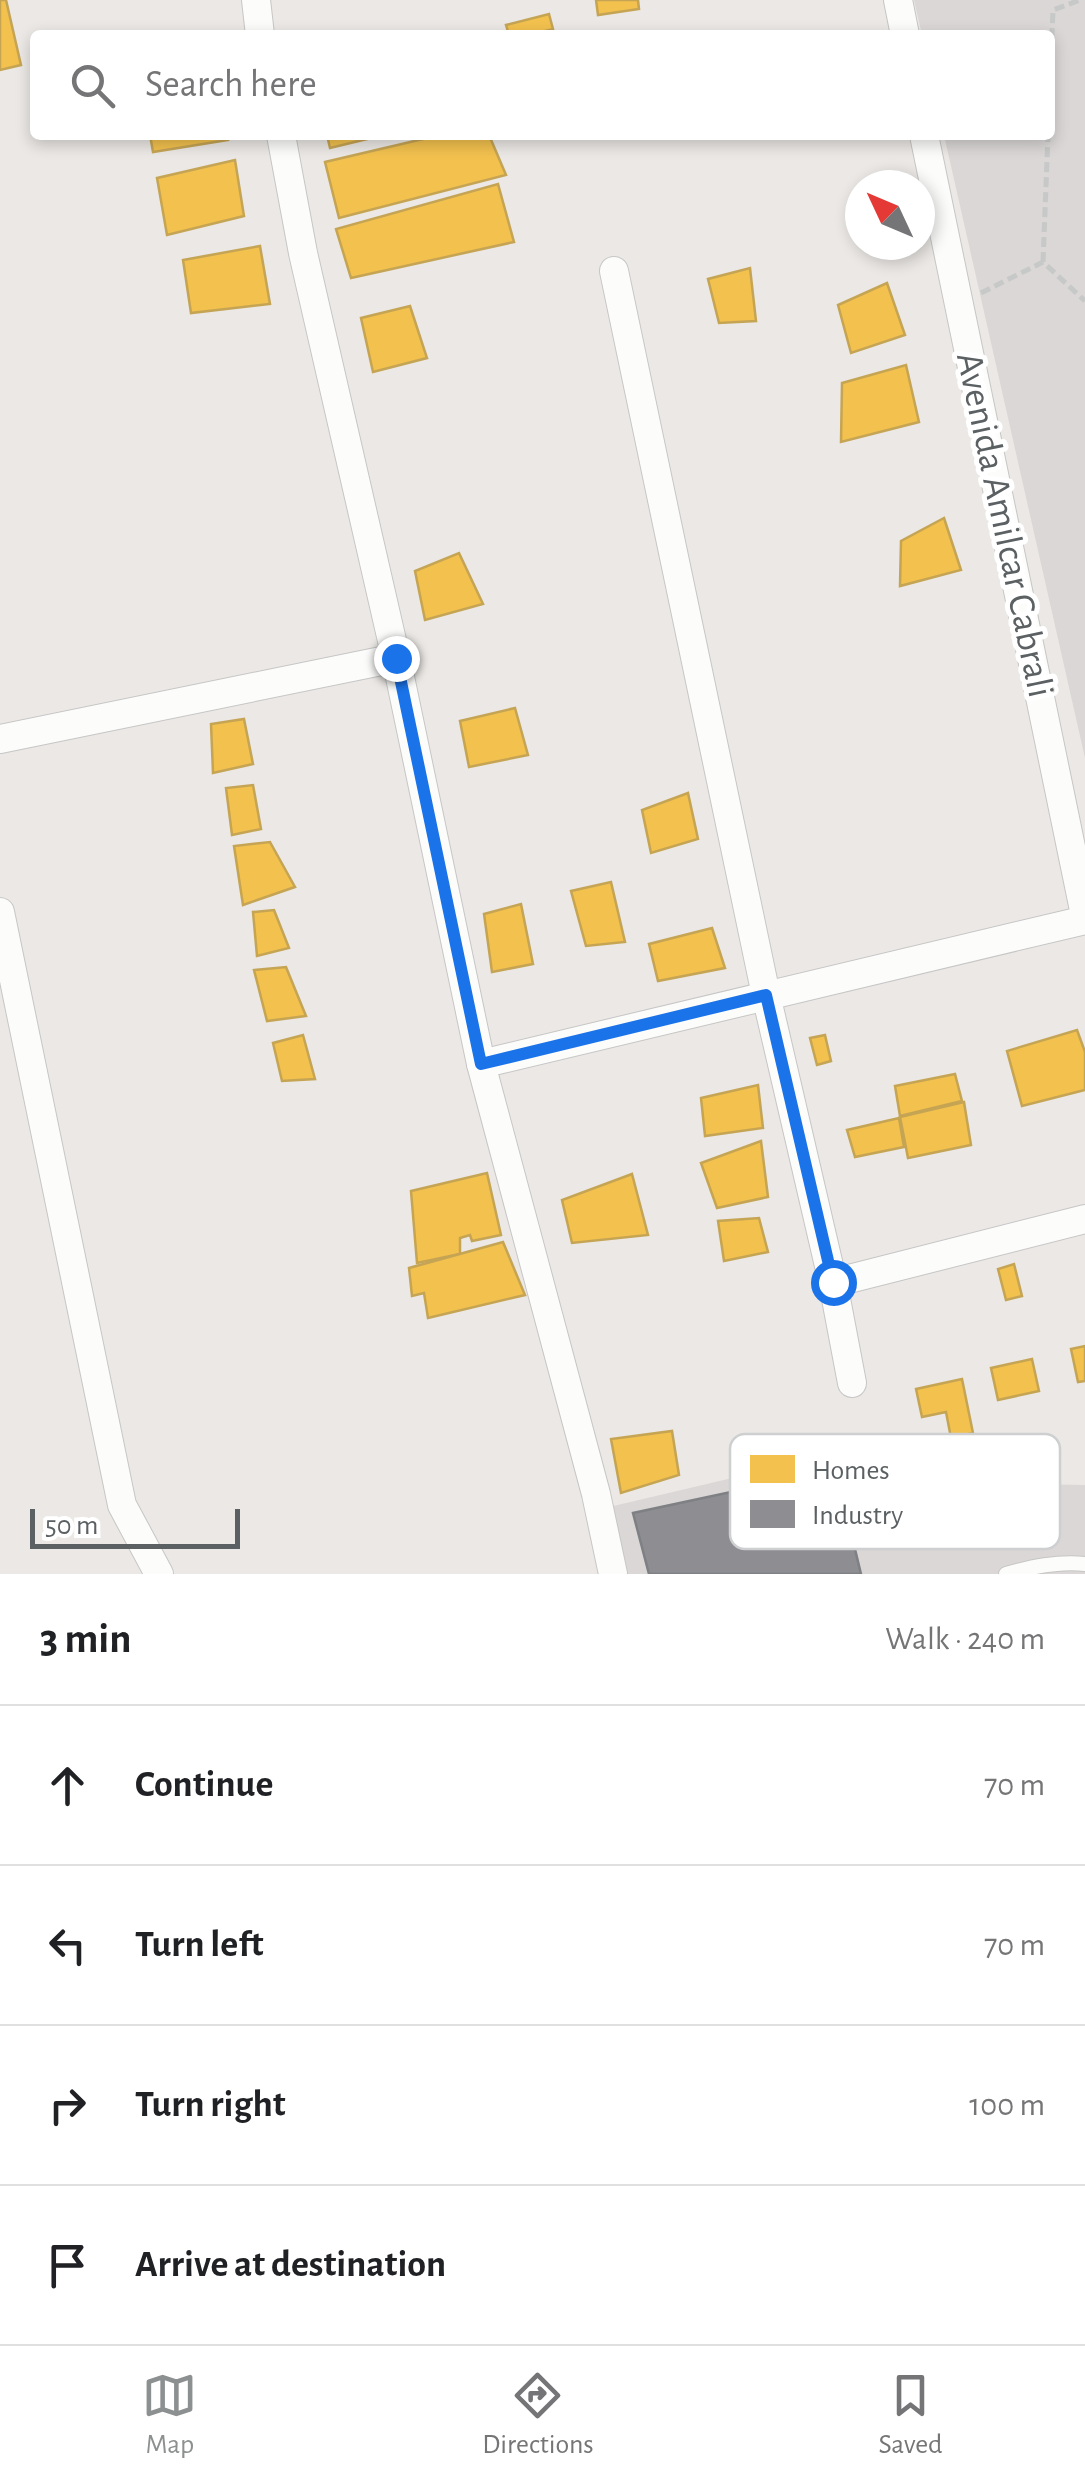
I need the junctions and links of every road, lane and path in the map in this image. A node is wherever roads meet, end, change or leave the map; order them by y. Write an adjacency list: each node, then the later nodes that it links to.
1 (256, 0): 4 (street)
2 (898, 0): 5 (street)
3 (1080, 0): 6 (path)
4 (259, 30)
5 (903, 30)
6 (1052, 30)
7 (282, 140): 14 (street)
8 (925, 140): 13 (street, Avenida Amilcar Cabrali)
9 (1048, 140): 10 (path)
10 (1043, 262): 12 (path); 13 (path)
11 (614, 270): 18 (street)
12 (1085, 301)
13 (958, 304): 17 (street, Avenida Amilcar Cabrali)
14 (396, 658): 15 (street); 19 (street)
15 (0, 739)
16 (0, 912): 24 (street)
17 (1085, 917): 18 (street)
18 (766, 995): 19 (street); 21 (street)
19 (481, 1064): 25 (street)
20 (1085, 1219): 21 (street)
21 (833, 1282): 22 (street)
22 (852, 1383)
23 (1085, 1564): 26 (lane)
24 (159, 1574)
25 (613, 1574)
26 (1006, 1574)

